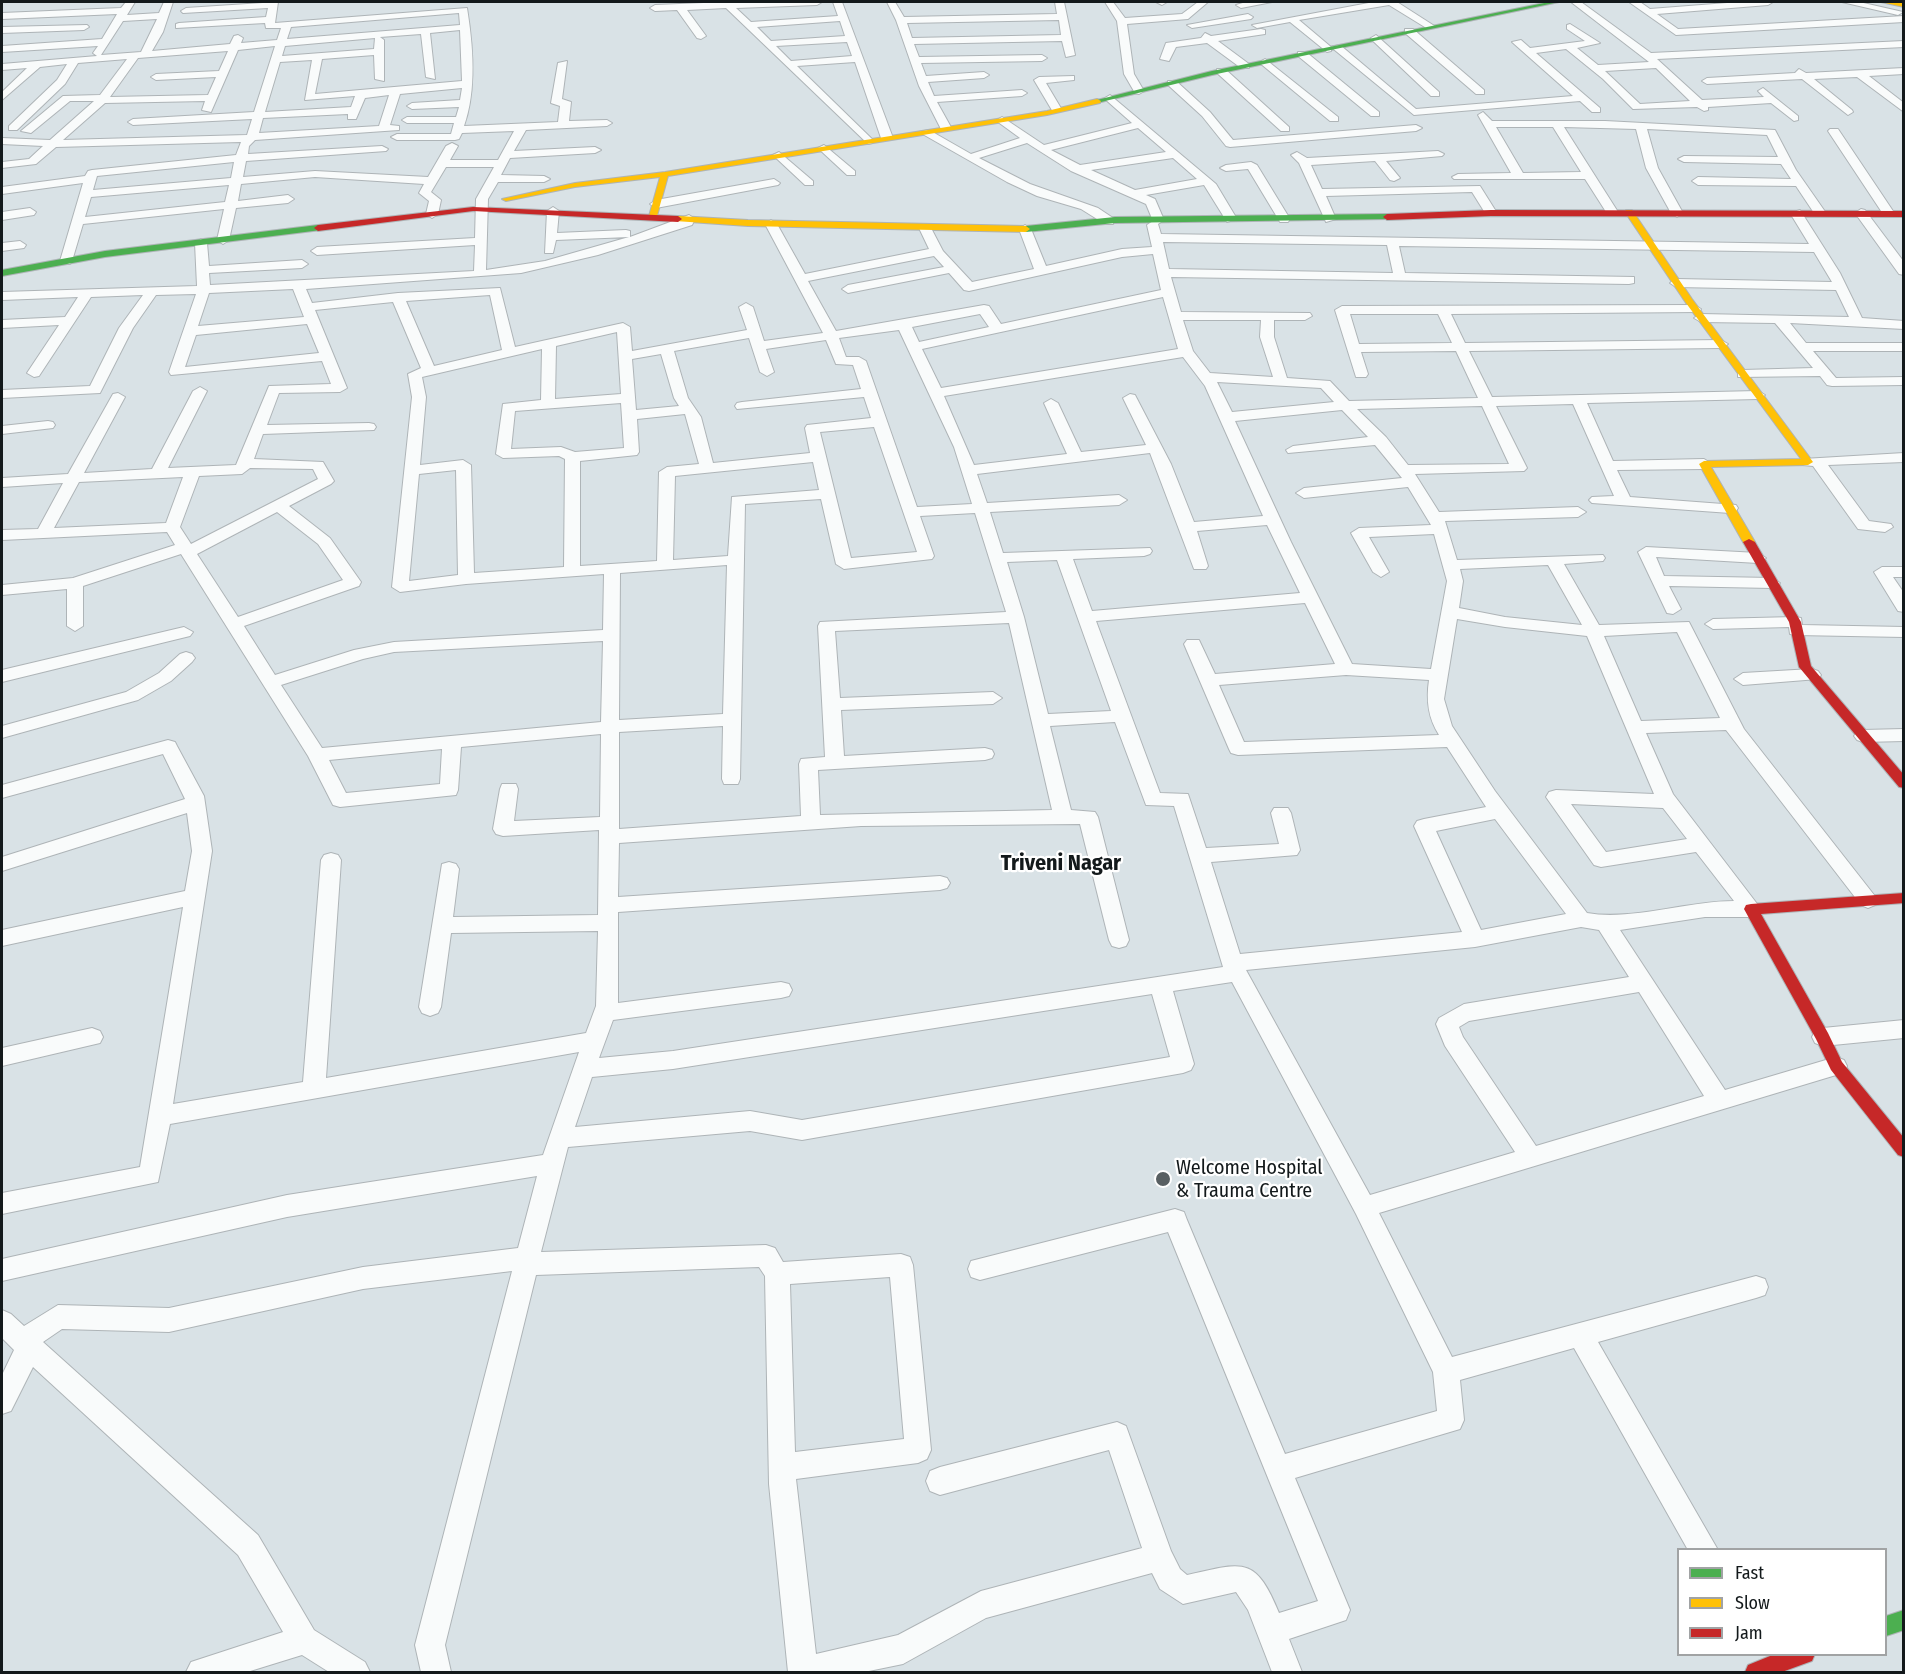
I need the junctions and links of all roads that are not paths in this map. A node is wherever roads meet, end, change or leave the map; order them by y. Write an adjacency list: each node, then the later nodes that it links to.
1 (168, 2): 33 (street)
2 (416, 2): 31 (street)
3 (817, 2): 19 (street)
4 (838, 2): 36 (street)
5 (891, 2): 39 (street)
6 (1060, 2): 34 (street)
7 (1109, 2): 41 (street)
8 (1203, 2): 37 (street)
9 (1267, 2): 22 (street)
10 (1390, 2): 40 (street); 48 (street)
11 (1557, 2): 17 (street)
12 (1575, 2): 81 (street)
13 (1634, 2): 29 (street)
14 (1768, 2): 18 (street)
15 (1846, 2): 30 (street)
16 (1884, 2): 20 (street)
17 (1533, 3): 48 (street)
18 (1737, 3): 29 (street)
19 (728, 5): 23 (street); 44 (street)
20 (1904, 5)
21 (464, 6): 31 (street); 47 (street)
22 (1241, 6)
23 (680, 7): 24 (street); 57 (street)
24 (656, 8)
25 (125, 10): 32 (street); 33 (street); 63 (street)
26 (272, 10): 27 (street); 28 (street); 43 (street); 45 (street)
27 (186, 11)
28 (283, 12)
29 (1648, 12): 54 (street)
30 (1904, 13)
31 (417, 14): 43 (street)
32 (6, 16): 42 (street)
33 (163, 16): 79 (street)
34 (1063, 17): 39 (street); 58 (street)
35 (1248, 17): 61 (street)
36 (844, 18): 44 (street); 60 (street)
37 (1157, 19): 41 (street); 67 (street)
38 (1904, 19): 54 (street)
39 (901, 20): 62 (street)
40 (1293, 20): 61 (street); 72 (street)
41 (1122, 21): 67 (street)
42 (2, 24)
43 (287, 24): 65 (street)
44 (748, 25): 66 (street)
45 (179, 26)
46 (84, 27): 51 (street)
47 (465, 27): 52 (street); 112 (street)
48 (1431, 27): 53 (street)
49 (1570, 27): 70 (street)
50 (242, 29): 71 (street)
51 (2, 30)
52 (425, 30): 56 (street); 105 (street)
53 (1409, 31): 59 (street); 59 (street)
54 (1676, 32): 55 (street)
55 (1661, 33)
56 (379, 35): 65 (street); 76 (street)
57 (701, 36)
58 (1067, 38): 62 (street); 78 (street)
59 (1376, 38): 72 (street)
60 (851, 39): 66 (street); 82 (street)
61 (1210, 39): 85 (street); 95 (street)
62 (908, 41): 87 (street)
63 (106, 42): 73 (street); 86 (street)
64 (1517, 42): 75 (street)
65 (282, 44): 71 (street); 84 (street)
66 (768, 44): 91 (street)
67 (1125, 44): 114 (street)
68 (1904, 44): 69 (street)
69 (1879, 46): 74 (street); 92 (street)
70 (1569, 47): 75 (street); 97 (street)
71 (234, 48): 79 (street); 100 (street)
72 (1332, 48): 77 (street); 128 (street)
73 (2, 49)
74 (1772, 50): 81 (street); 103 (street)
75 (1527, 51): 120 (street)
76 (380, 52): 80 (street); 107 (street)
77 (1302, 54): 89 (street); 134 (street)
78 (1070, 55)
79 (139, 56): 86 (street); 121 (street)
80 (318, 56): 84 (street); 116 (street)
81 (1649, 56): 94 (street)
82 (857, 58): 91 (street); 161 (street)
83 (1042, 58): 87 (street)
84 (277, 59): 135 (street)
85 (1165, 59)
86 (93, 60): 88 (street)
87 (915, 60): 108 (street)
88 (74, 62): 93 (street); 150 (street)
89 (1265, 62): 95 (street); 138 (street)
90 (563, 63): 147 (street)
91 (788, 64): 164 (street)
92 (1904, 64)
93 (36, 65): 96 (street); 117 (street)
94 (1659, 65): 97 (street); 126 (street)
95 (1245, 66): 98 (street)
96 (2, 67)
97 (1596, 68): 126 (street)
98 (1221, 71): 111 (street); 158 (street)
99 (1904, 71): 101 (street)
100 (223, 74): 104 (street); 118 (street)
101 (1859, 74): 103 (street); 129 (street)
102 (984, 75): 108 (street)
103 (1803, 76): 109 (street); 133 (street)
104 (156, 77)
105 (431, 77)
106 (1070, 78): 131 (street)
107 (380, 79)
108 (922, 79): 123 (street)
109 (1750, 79): 110 (street); 124 (street)
110 (1707, 81)
111 (1172, 83): 114 (street); 158 (street)
112 (468, 84): 113 (street); 125 (street)
113 (396, 91): 116 (street); 155 (street)
114 (1139, 91): 119 (street)
115 (1022, 93): 123 (street)
116 (360, 95): 135 (street)
117 (2, 97)
118 (212, 98): 122 (street); 130 (street)
119 (1110, 98): 131 (street); 143 (street)
120 (1582, 98): 128 (street); 132 (street)
121 (103, 99): 122 (street); 154 (street); 166 (street)
122 (159, 99): 141 (street)
123 (930, 99): 152 (street)
124 (1773, 100): 126 (street); 137 (street)
125 (466, 103): 127 (street); 146 (street)
126 (1700, 104): 153 (street)
127 (412, 106)
128 (1475, 106): 144 (street)
129 (1904, 109)
130 (207, 110)
131 (1057, 110): 140 (street)
132 (1596, 110)
133 (1848, 112)
134 (1375, 114)
135 (259, 116): 141 (street); 160 (street)
136 (1406, 116): 172 (street)
137 (1794, 118)
138 (1334, 119)
139 (407, 120): 146 (street)
140 (1002, 120): 152 (street); 162 (street)
141 (133, 122): 165 (street)
142 (607, 123): 147 (street)
143 (1141, 124): 159 (street); 173 (street)
144 (1491, 124): 145 (street); 191 (street)
145 (1556, 124): 148 (street); 192 (street)
146 (459, 125): 149 (street); 155 (street)
147 (563, 125): 149 (street)
148 (1641, 126): 151 (street); 219 (street)
149 (522, 127): 180 (street)
150 (13, 128)
151 (1687, 128): 153 (street); 181 (street)
152 (946, 129): 157 (street)
153 (1725, 130): 183 (street)
154 (27, 131)
155 (392, 131): 160 (street)
156 (1834, 131): 224 (street)
157 (925, 132): 161 (street); 176 (street)
158 (1284, 134): 172 (street); 184 (street)
159 (1089, 136): 170 (street); 182 (street)
160 (251, 137): 165 (street); 175 (street)
161 (887, 138): 164 (street)
162 (1028, 139): 170 (street); 176 (street)
163 (2, 141): 166 (street)
164 (868, 141): 168 (street)
165 (110, 144): 166 (street)
166 (52, 145): 186 (street)
167 (452, 146): 185 (street)
168 (824, 148): 174 (street); 189 (street)
169 (382, 149): 175 (street)
170 (1041, 149): 188 (street)
171 (595, 150): 180 (street)
172 (1438, 153): 177 (street); 191 (street); 205 (street)
173 (1176, 154): 178 (street); 199 (street)
174 (779, 155): 190 (street); 202 (street)
175 (241, 158): 195 (street); 196 (street)
176 (969, 158): 233 (street)
177 (1378, 158): 184 (street); 194 (street)
178 (1144, 159): 182 (street); 204 (street)
179 (1684, 159): 181 (street)
180 (504, 160): 185 (street); 193 (street)
181 (1709, 160): 183 (street)
182 (1128, 161): 188 (street)
183 (1786, 161): 203 (street)
184 (1304, 162): 207 (street)
185 (442, 164): 198 (street)
186 (2, 165)
187 (1226, 168): 229 (street)
188 (1075, 169): 209 (street)
189 (851, 173)
190 (664, 174): 212 (street); 213 (street)
191 (1518, 174): 192 (street)
192 (1588, 175): 216 (street)
193 (494, 178): 197 (street); 212 (street)
194 (1394, 178)
195 (90, 179): 206 (street); 208 (street)
196 (237, 179): 198 (street); 208 (street); 211 (street)
197 (544, 179)
198 (432, 181): 223 (street)
199 (1206, 181): 204 (street); 228 (street)
200 (1698, 181): 203 (street)
201 (774, 183): 213 (street)
202 (809, 183)
203 (1800, 183): 221 (street)
204 (1175, 186): 209 (street)
205 (1467, 188): 207 (street); 218 (street)
206 (2, 190)
207 (1318, 193): 230 (street)
208 (85, 194): 231 (street)
209 (1133, 194): 232 (street)
210 (288, 199): 211 (street)
211 (231, 204): 231 (street); 239 (street)
212 (481, 206): 214 (street); 223 (street); 240 (street)
213 (655, 210): 214 (street); 227 (street)
214 (553, 211): 238 (street)
215 (30, 212): 226 (street)
216 (1612, 212): 217 (street); 218 (street)
217 (1629, 212): 219 (street); 245 (street)
218 (1491, 213): 230 (street)
219 (1677, 213): 220 (street)
220 (1796, 213): 221 (street); 247 (street)
221 (1820, 213): 222 (street)
222 (1861, 213): 224 (street); 256 (street)
223 (432, 214): 239 (street)
224 (1889, 214): 225 (street)
225 (1904, 214)
226 (2, 216)
227 (689, 219): 234 (street); 237 (street)
228 (1231, 219): 229 (street); 232 (street)
229 (1284, 219): 230 (street)
230 (1330, 219)
231 (78, 220): 250 (street)
232 (1155, 220): 233 (street); 243 (street)
233 (1109, 221): 236 (street)
234 (771, 224): 235 (street); 261 (street)
235 (925, 228): 236 (street); 249 (street)
236 (1025, 229): 255 (street)
237 (652, 233): 238 (street); 252 (street)
238 (550, 237): 252 (street)
239 (223, 240): 242 (street)
240 (480, 241): 248 (street); 259 (street)
241 (1392, 242): 243 (street); 245 (street); 260 (street)
242 (201, 243): 250 (street); 254 (street)
243 (1157, 244): 255 (street); 258 (street)
244 (20, 245): 246 (street)
245 (1651, 245): 247 (street); 263 (street)
246 (2, 247)
247 (1818, 248): 265 (street)
248 (317, 251)
249 (937, 252): 253 (street); 261 (street)
250 (66, 261): 257 (street)
251 (302, 264): 254 (street)
252 (547, 265): 259 (street)
253 (952, 269): 255 (street); 266 (street)
254 (203, 270): 267 (street)
255 (1041, 271)
256 (1904, 271)
257 (2, 273)
258 (1164, 273): 260 (street); 269 (street)
259 (480, 274): 264 (street)
260 (1400, 277): 262 (street)
261 (801, 279): 289 (street)
262 (1629, 280)
263 (1676, 283): 265 (street); 276 (street)
264 (298, 285): 267 (street); 273 (street)
265 (1840, 286): 283 (street)
266 (848, 289)
267 (204, 290): 268 (street); 288 (street)
268 (152, 292): 270 (street); 315 (street)
269 (1168, 292): 277 (street); 287 (street)
270 (86, 295): 271 (street); 282 (street)
271 (2, 296)
272 (398, 297): 273 (street); 300 (street); 303 (street)
273 (307, 307): 281 (street)
274 (746, 307): 290 (street)
275 (1443, 311): 276 (street); 296 (street); 297 (street)
276 (1697, 313): 280 (street); 292 (street)
277 (1175, 316): 278 (street); 299 (street)
278 (1268, 316): 279 (street); 310 (street)
279 (1305, 316)
280 (1779, 319): 283 (street); 294 (street)
281 (312, 320): 288 (street); 301 (street)
282 (69, 321): 284 (street); 306 (street)
283 (1857, 321): 286 (street)
284 (2, 324)
285 (904, 325): 287 (street); 289 (street); 293 (street)
286 (1904, 325)
287 (998, 330): 293 (street)
288 (190, 331): 301 (street)
289 (831, 335): 290 (street); 313 (street)
290 (756, 339): 298 (street); 304 (street)
291 (549, 344): 300 (street); 302 (street); 323 (street)
292 (1721, 344): 297 (street); 308 (street)
293 (914, 347): 314 (street)
294 (1801, 347): 295 (street); 305 (street)
295 (1904, 347)
296 (1353, 348): 297 (street); 307 (street)
297 (1460, 348): 322 (street)
298 (667, 350): 302 (street); 326 (street)
299 (1186, 352): 309 (street); 314 (street)
300 (510, 353): 303 (street)
301 (327, 356): 333 (street)
302 (625, 356): 318 (street)
303 (429, 371): 346 (street)
304 (767, 372)
305 (1821, 372): 308 (street); 311 (street)
306 (34, 373)
307 (1361, 374)
308 (1743, 374): 316 (street)
309 (1205, 377): 310 (street); 328 (street)
310 (1281, 381): 324 (street)
311 (1904, 381)
312 (200, 391): 349 (street)
313 (869, 392): 325 (street); 329 (street)
314 (936, 393): 347 (street)
315 (2, 394)
316 (1758, 395): 320 (street); 341 (street)
317 (118, 397): 350 (street)
318 (628, 398): 323 (street); 327 (street)
319 (1130, 398): 335 (street)
320 (1578, 400): 322 (street); 344 (street)
321 (1051, 403): 339 (street)
322 (1486, 403): 324 (street); 351 (street)
323 (548, 404): 337 (street)
324 (1348, 405): 328 (street); 334 (street)
325 (742, 406)
326 (689, 409): 327 (street); 345 (street)
327 (629, 415): 337 (street)
328 (1227, 417): 363 (street)
329 (879, 422): 338 (street); 361 (street)
330 (48, 425): 332 (street)
331 (369, 427): 333 (street)
332 (2, 430)
333 (258, 430): 342 (street)
334 (1381, 440): 336 (street); 351 (street)
335 (1155, 448): 339 (street); 366 (street)
336 (1293, 450)
337 (573, 457): 382 (street)
338 (819, 457): 345 (street); 354 (street)
339 (1076, 457): 347 (street)
340 (1904, 457): 341 (street)
341 (1812, 461): 343 (street); 367 (street)
342 (245, 463): 348 (street); 358 (street)
343 (1704, 464): 344 (street); 360 (street)
344 (1607, 466): 357 (street)
345 (707, 468): 378 (street)
346 (411, 470): 385 (street); 385 (street)
347 (969, 470): 359 (street)
348 (193, 471): 349 (street); 365 (street)
349 (158, 473): 350 (street)
350 (75, 476): 352 (street); 368 (street)
351 (1408, 476): 353 (street); 364 (street)
352 (2, 482)
353 (1304, 493)
354 (828, 494): 361 (street); 376 (street)
355 (1119, 500): 359 (street)
356 (1597, 500): 357 (street)
357 (1624, 502): 360 (street)
358 (279, 506): 370 (street); 396 (street)
359 (981, 508): 361 (street); 373 (street)
360 (1730, 508): 375 (street)
361 (910, 512)
362 (1578, 512): 364 (street)
363 (1273, 520): 366 (street); 390 (street)
364 (1437, 523): 379 (street); 383 (street)
365 (172, 527): 368 (street); 370 (street)
366 (1188, 527): 380 (street)
367 (1885, 527)
368 (44, 532): 369 (street)
369 (2, 535)
370 (187, 550): 387 (street); 396 (street)
371 (1144, 551): 372 (street)
372 (1063, 555): 373 (street); 395 (street)
373 (997, 558): 394 (street)
374 (1597, 558): 377 (street)
375 (1758, 558): 386 (street); 388 (street)
376 (736, 560): 378 (street); 416 (street)
377 (1553, 560): 379 (street); 400 (street)
378 (665, 565): 381 (street)
379 (1450, 565): 393 (street)
380 (1200, 566)
381 (612, 568): 382 (street); 403 (street)
382 (573, 571): 385 (street)
383 (1381, 572)
384 (1904, 572): 391 (street)
385 (466, 579)
386 (1658, 581): 388 (street); 392 (street)
387 (75, 583): 389 (street); 398 (street)
388 (1772, 583): 399 (street)
389 (2, 590)
390 (1310, 597): 395 (street); 406 (street)
391 (1904, 607)
392 (1673, 609)
393 (1450, 612): 400 (street); 407 (street)
394 (1016, 617): 414 (street); 417 (street)
395 (1086, 617): 415 (street)
396 (234, 624): 412 (street)
397 (1713, 624): 399 (street)
398 (75, 626)
399 (1796, 626): 402 (street); 408 (street)
400 (1593, 631): 418 (street); 420 (street)
401 (184, 632): 409 (street)
402 (1904, 632)
403 (611, 634): 412 (street); 419 (street)
404 (1194, 644): 410 (street)
405 (186, 658): 421 (street)
406 (1346, 669): 407 (street); 410 (street)
407 (1439, 675): 424 (street)
408 (1812, 675): 411 (street); 423 (street)
409 (2, 676)
410 (1209, 680): 424 (street)
411 (1743, 680)
412 (270, 682): 427 (street)
413 (993, 698): 414 (street)
414 (831, 704): 428 (street)
415 (1122, 716): 417 (street); 441 (street)
416 (732, 719): 419 (street); 429 (street)
417 (1040, 720): 437 (street)
418 (1732, 724): 420 (street); 448 (street)
419 (610, 727): 425 (street); 439 (street)
420 (1635, 727): 433 (street)
421 (2, 732)
422 (1904, 735): 423 (street)
423 (1863, 736): 430 (street)
424 (1452, 741): 435 (street)
425 (452, 742): 427 (street); 427 (street)
426 (985, 754): 428 (street)
427 (317, 755)
428 (835, 762): 438 (street)
429 (731, 779)
430 (1904, 784)
431 (509, 789): 439 (street)
432 (2, 791): 434 (street)
433 (1668, 801): 440 (street); 440 (street)
434 (195, 803): 443 (street); 446 (street)
435 (1499, 811): 451 (street); 455 (street)
436 (1281, 813): 441 (street)
437 (1064, 817): 438 (street); 456 (street)
438 (811, 823): 439 (street)
439 (608, 830): 450 (street)
440 (1702, 844): 449 (street)
441 (1199, 856): 457 (street)
442 (331, 860): 470 (street)
443 (2, 864)
444 (449, 869): 453 (street)
445 (940, 883): 450 (street)
446 (195, 897): 454 (street); 472 (street)
447 (1904, 898): 448 (street)
448 (1868, 900): 449 (street)
449 (1751, 909): 452 (street); 465 (street)
450 (608, 914): 453 (street); 462 (street)
451 (1581, 919): 452 (street); 455 (street)
452 (1606, 924): 458 (street)
453 (441, 925): 461 (street)
454 (2, 938)
455 (1474, 939): 457 (street)
456 (1119, 940)
457 (1234, 968): 459 (street); 478 (street)
458 (1644, 983): 471 (street); 475 (street)
459 (1160, 984): 469 (street); 473 (street)
460 (781, 990): 462 (street)
461 (430, 1007)
462 (604, 1013): 466 (street)
463 (1904, 1029): 465 (street)
464 (92, 1037): 467 (street)
465 (1823, 1037): 468 (street)
466 (595, 1040): 469 (street); 470 (street)
467 (2, 1057)
468 (1836, 1066): 471 (street); 474 (street)
469 (584, 1069): 473 (street)
470 (314, 1089): 472 (street)
471 (1719, 1101): 475 (street)
472 (160, 1116): 477 (street)
473 (559, 1138): 476 (street)
474 (1904, 1150)
475 (1531, 1157): 478 (street)
476 (552, 1164): 479 (street); 481 (street)
477 (2, 1204)
478 (1364, 1207): 487 (street)
479 (527, 1261): 482 (street); 486 (street); 502 (street)
480 (980, 1269): 490 (street)
481 (2, 1270)
482 (777, 1274): 489 (street); 489 (street)
483 (1756, 1287): 485 (street)
484 (2, 1322): 486 (street)
485 (1581, 1334): 487 (street); 492 (street)
486 (26, 1344): 488 (street); 497 (street)
487 (1446, 1371): 490 (street)
488 (2, 1402)
489 (783, 1467): 503 (street)
490 (1278, 1470): 496 (street)
491 (940, 1481): 493 (street)
492 (1703, 1548)
493 (1159, 1557): 496 (street); 503 (street)
494 (1904, 1620): 495 (street)
495 (1887, 1626)
496 (1271, 1630): 504 (street)
497 (304, 1640): 500 (street); 501 (street)
498 (1797, 1656): 499 (street)
499 (1763, 1665)
500 (201, 1672)
501 (355, 1672)
502 (436, 1672)
503 (803, 1672)
504 (1287, 1672)

